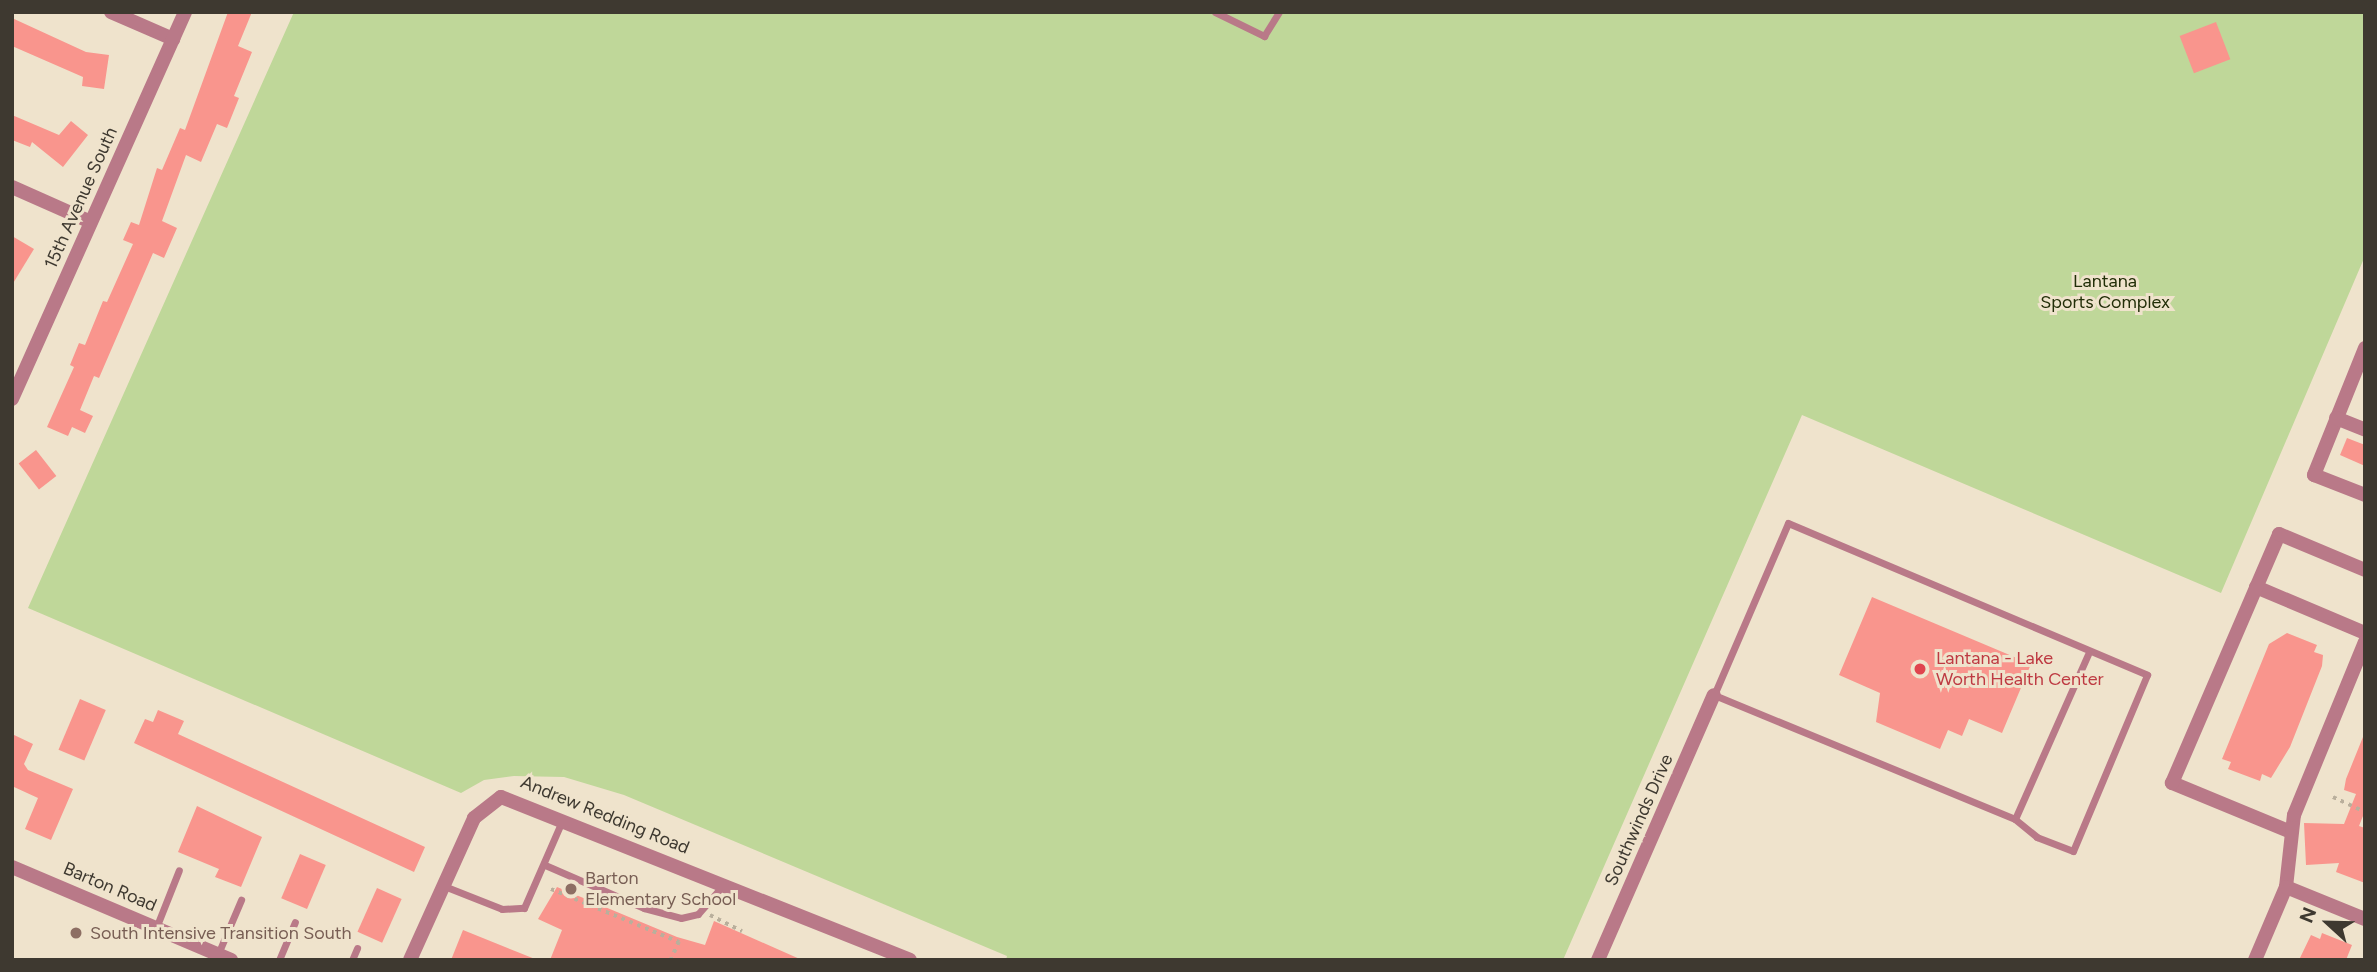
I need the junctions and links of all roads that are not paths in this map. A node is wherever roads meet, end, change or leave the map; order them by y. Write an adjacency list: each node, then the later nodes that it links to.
1 (111, 12): 5 (street)
2 (185, 12): 5 (street, 15th Avenue South)
3 (1214, 12): 4 (lane)
4 (1279, 12)
5 (173, 39): 7 (street, 15th Avenue South)
6 (12, 187): 7 (street)
7 (91, 222): 9 (street, 15th Avenue South)
8 (2365, 348): 10 (street)
9 (12, 399)
10 (2336, 418): 11 (street); 12 (street)
11 (2365, 430)
12 (2365, 495)
13 (2365, 570): 14 (street)
14 (2256, 587): 15 (street); 21 (street)
15 (2365, 633)
16 (2365, 642): 21 (street)
17 (2088, 654): 18 (lane); 20 (lane); 20 (lane)
18 (1714, 695): 20 (lane); 38 (street, Southwinds Drive)
19 (564, 818): 22 (lane); 25 (street, Andrew Redding Road); 26 (street, Andrew Redding Road)
20 (2015, 819)
21 (2291, 832): 27 (street)
22 (545, 865): 25 (lane); 26 (lane)
23 (12, 867): 31 (street, Barton Road)
24 (180, 870): 31 (lane)
25 (724, 883): 37 (street, Andrew Redding Road)
26 (443, 886): 36 (street, Andrew Redding Road)
27 (2286, 887): 29 (street); 39 (street)
28 (241, 900): 33 (lane)
29 (2365, 919)
30 (295, 922): 34 (lane)
31 (156, 928): 33 (street, Barton Road)
32 (357, 948): 35 (lane)
33 (224, 957)
34 (279, 960)
35 (352, 960)
36 (410, 960)
37 (910, 960)
38 (1598, 960)
39 (2255, 960)

